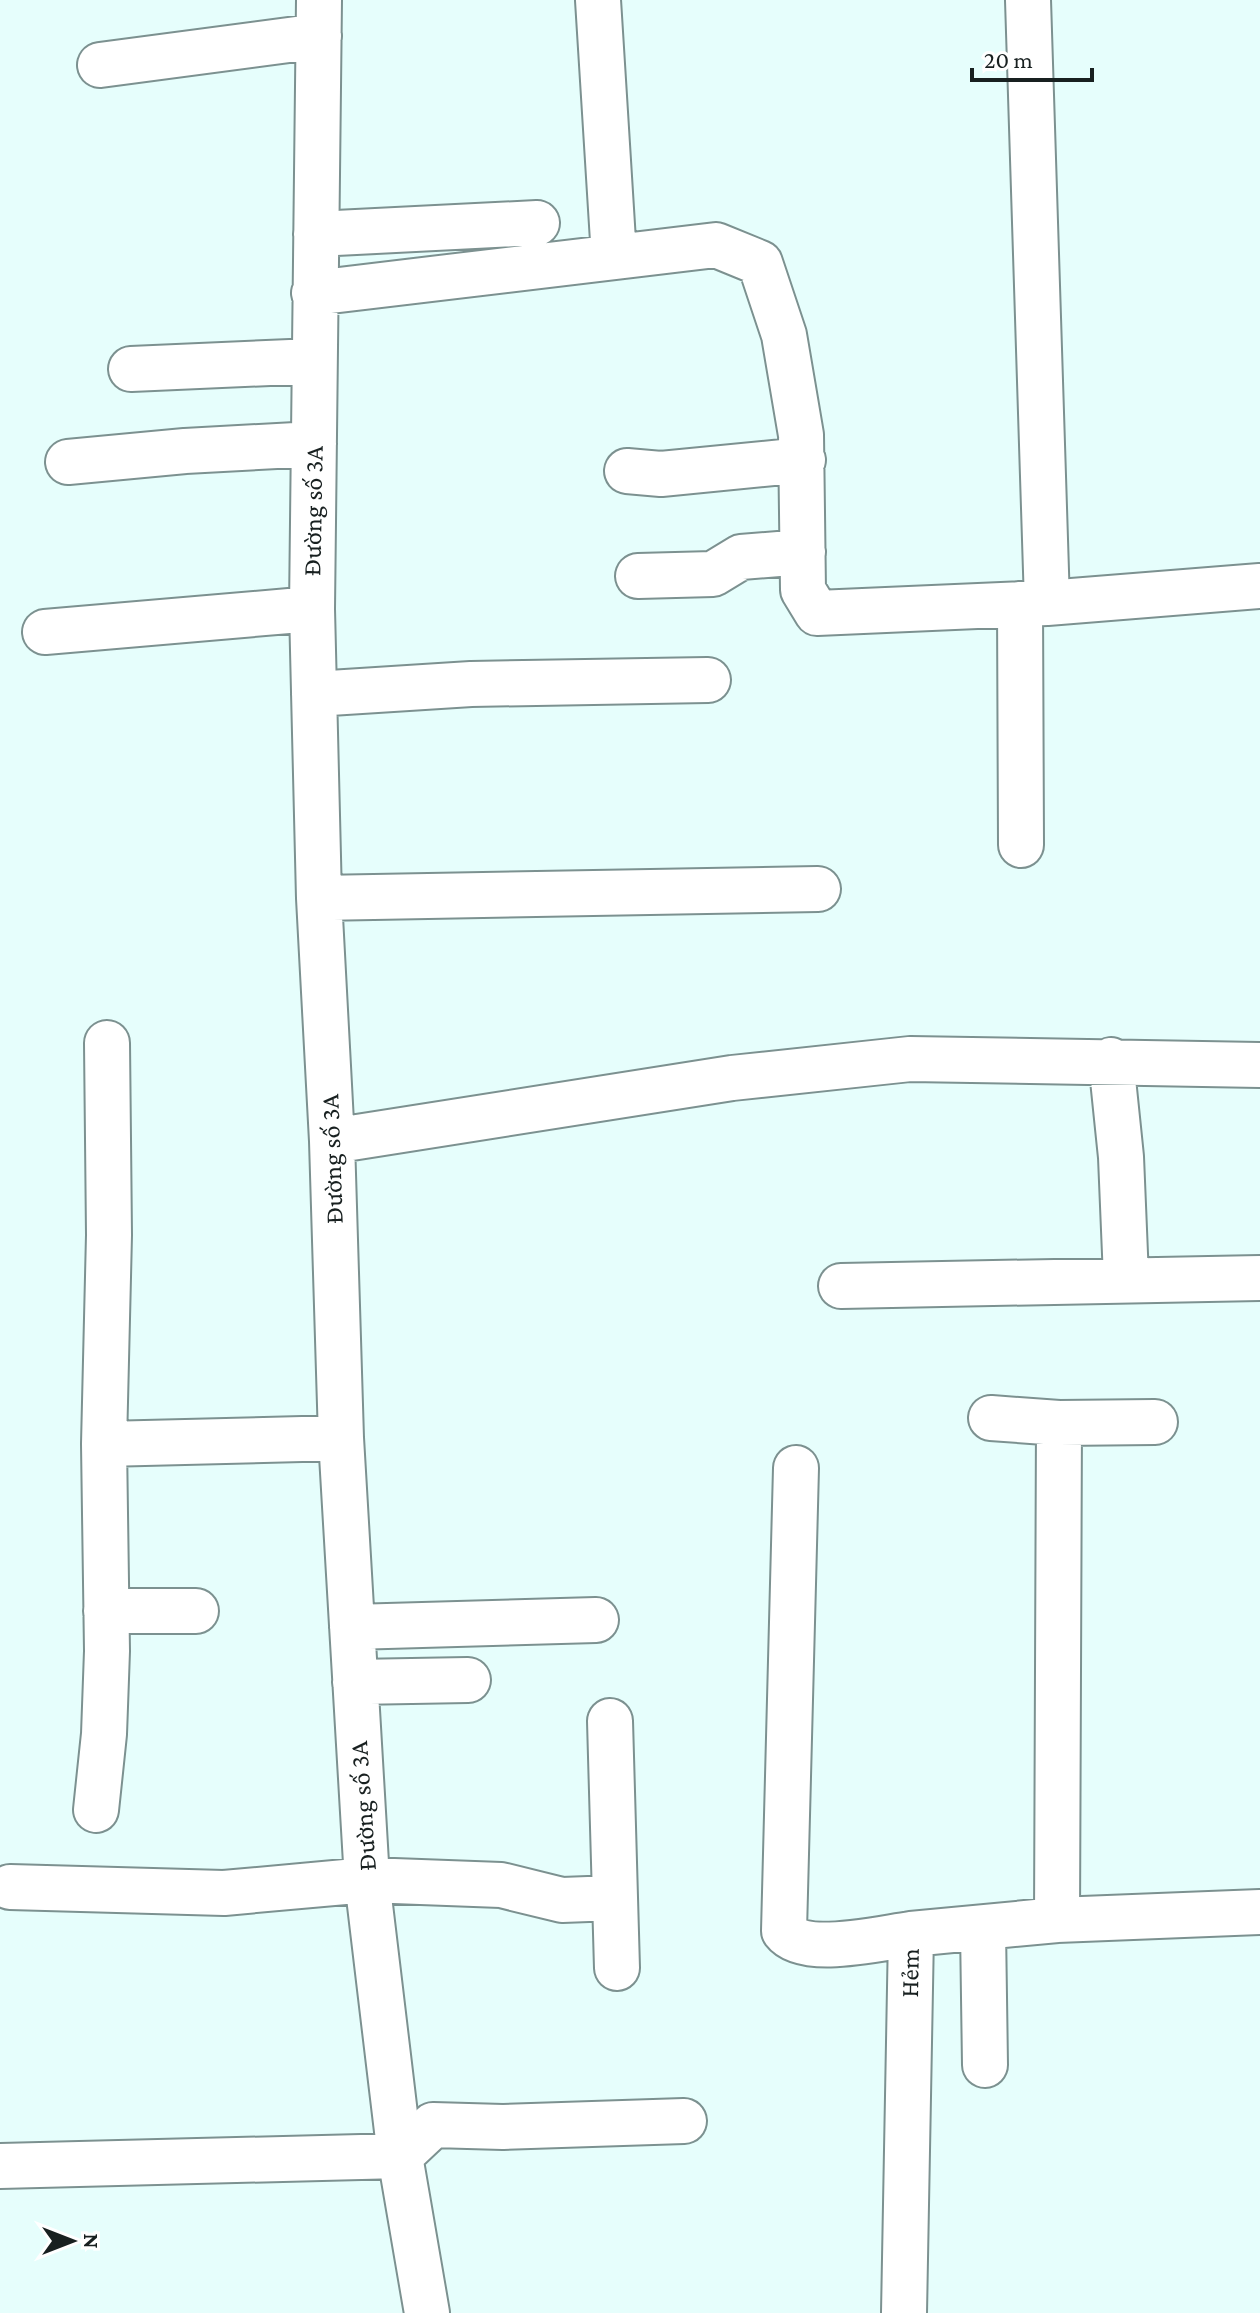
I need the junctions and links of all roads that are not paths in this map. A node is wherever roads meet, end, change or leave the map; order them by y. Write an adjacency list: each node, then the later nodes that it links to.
1 (598, 0): 7 (street)
2 (1028, 0): 18 (street)
3 (319, 18): 4 (street); 6 (street, Đường số 3A)
4 (100, 65)
5 (537, 223): 6 (street)
6 (316, 234): 8 (street, Đường số 3A)
7 (614, 257): 8 (street); 12 (street)
8 (314, 293): 9 (street, Đường số 3A)
9 (314, 361): 10 (street); 11 (street, Đường số 3A)
10 (131, 369)
11 (314, 444): 13 (street); 19 (street, Đường số 3A)
12 (803, 460): 14 (street); 15 (street)
13 (68, 462)
14 (627, 471)
15 (803, 552): 16 (street); 18 (street)
16 (638, 576)
17 (1260, 586): 18 (street)
18 (1033, 603): 23 (street)
19 (312, 609): 20 (street); 22 (street, Đường số 3A)
20 (45, 632)
21 (708, 680): 22 (street)
22 (314, 694): 25 (street, Đường số 3A)
23 (1021, 845)
24 (818, 889): 25 (street)
25 (319, 898): 29 (street, Đường số 3A)
26 (107, 1043): 37 (street)
27 (1111, 1060): 28 (street); 29 (street); 30 (street)
28 (1260, 1065)
29 (332, 1141): 36 (street, Đường số 3A)
30 (1126, 1278): 31 (street); 32 (street)
31 (1260, 1278)
32 (841, 1286)
33 (991, 1418): 35 (street)
34 (1155, 1422): 35 (street)
35 (1059, 1423): 51 (street)
36 (341, 1438): 37 (street); 42 (street, Đường số 3A)
37 (104, 1444): 39 (street)
38 (796, 1468): 53 (street)
39 (106, 1611): 40 (street); 46 (street)
40 (196, 1611)
41 (596, 1620): 42 (street)
42 (352, 1627): 44 (street, Đường số 3A)
43 (468, 1680): 44 (street)
44 (355, 1682): 47 (street, Đường số 3A)
45 (610, 1721): 49 (street)
46 (96, 1810)
47 (367, 1880): 48 (street); 49 (street); 57 (street, Đường số 3A)
48 (10, 1887)
49 (615, 1898): 54 (street)
50 (1260, 1912): 51 (street, Hẻm)
51 (1057, 1920): 52 (street, Hẻm)
52 (983, 1929): 53 (street, Hẻm); 55 (street)
53 (911, 1934): 60 (street, Hẻm)
54 (617, 1968)
55 (985, 2065)
56 (684, 2121): 57 (street)
57 (400, 2156): 58 (street); 59 (street, Đường số 3A)
58 (0, 2166)
59 (427, 2313)
60 (904, 2313)

